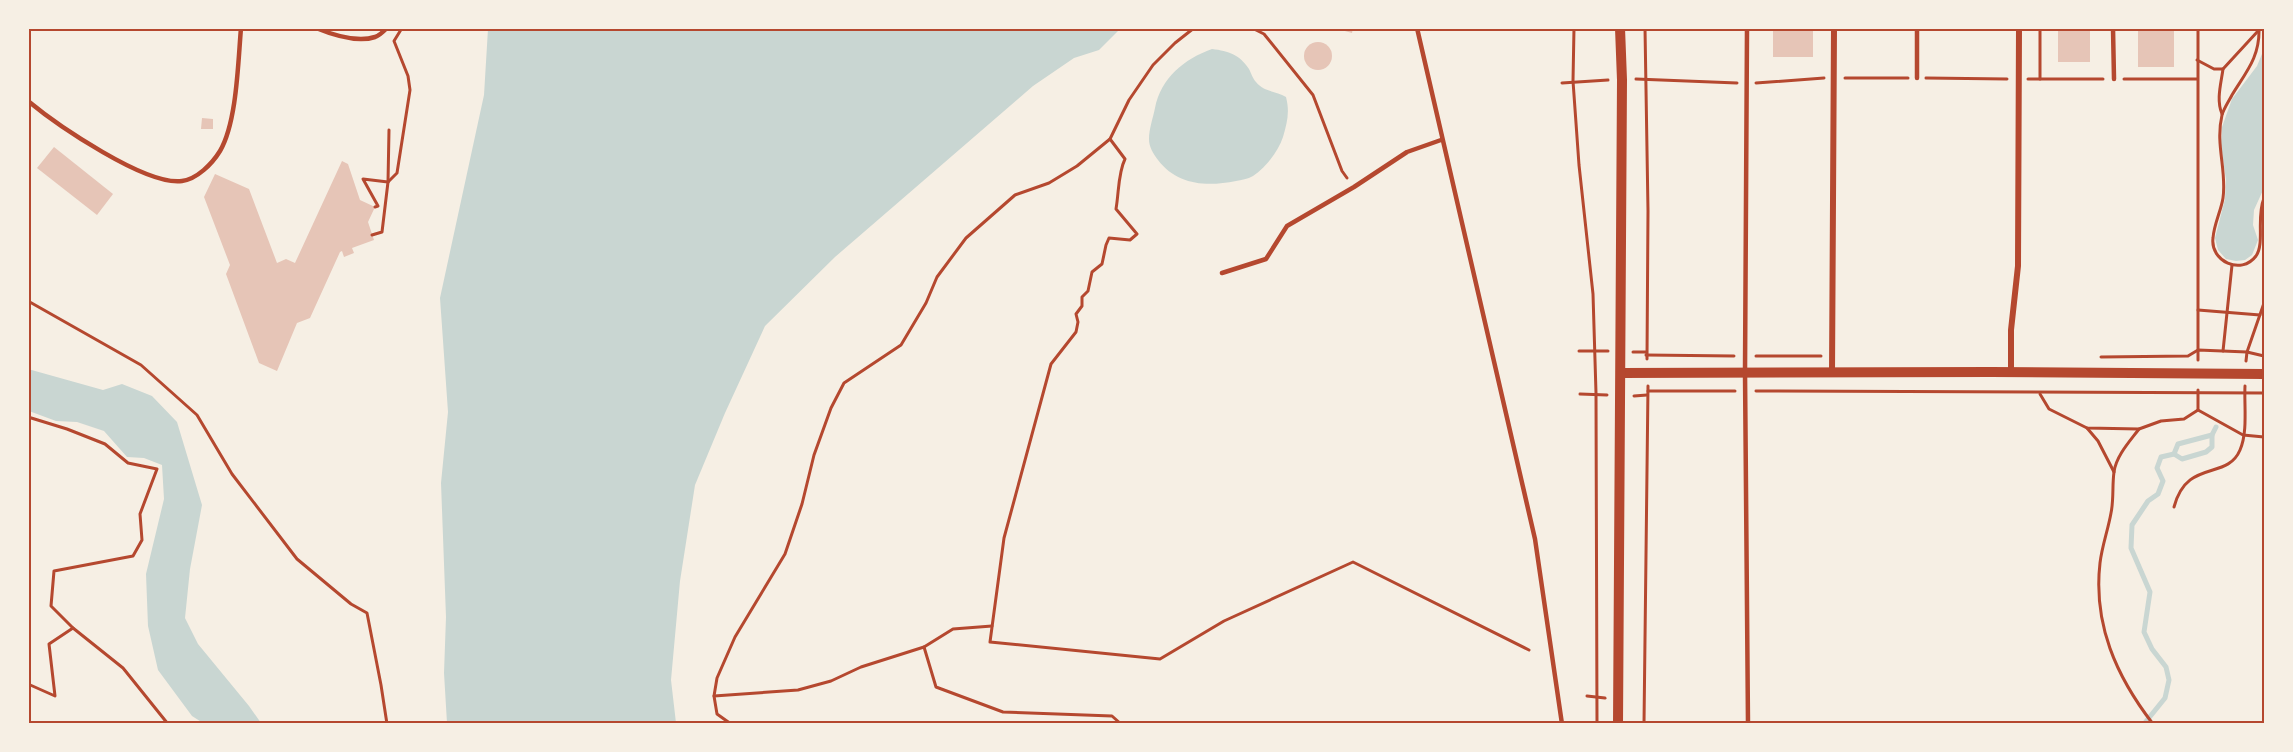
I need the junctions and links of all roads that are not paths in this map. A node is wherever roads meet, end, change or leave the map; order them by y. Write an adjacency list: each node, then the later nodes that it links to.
1 (241, 28): 13 (lane)
2 (316, 28): 3 (lane)
3 (387, 28)
4 (1417, 28): 14 (lane)
5 (1620, 28): 18 (street)
6 (1747, 28): 16 (lane)
7 (1834, 28): 19 (street)
8 (1917, 28): 11 (lane)
9 (2019, 28): 17 (street)
10 (2113, 28): 12 (lane)
11 (1917, 78)
12 (2114, 79)
13 (28, 101)
14 (1441, 140): 15 (lane); 21 (lane)
15 (1222, 273)
16 (1745, 372): 18 (street); 19 (street); 23 (lane)
17 (2010, 372): 19 (street); 20 (street)
18 (1622, 373): 22 (street)
19 (1833, 373)
20 (2265, 374)
21 (1562, 723)
22 (1618, 723)
23 (1748, 723)

